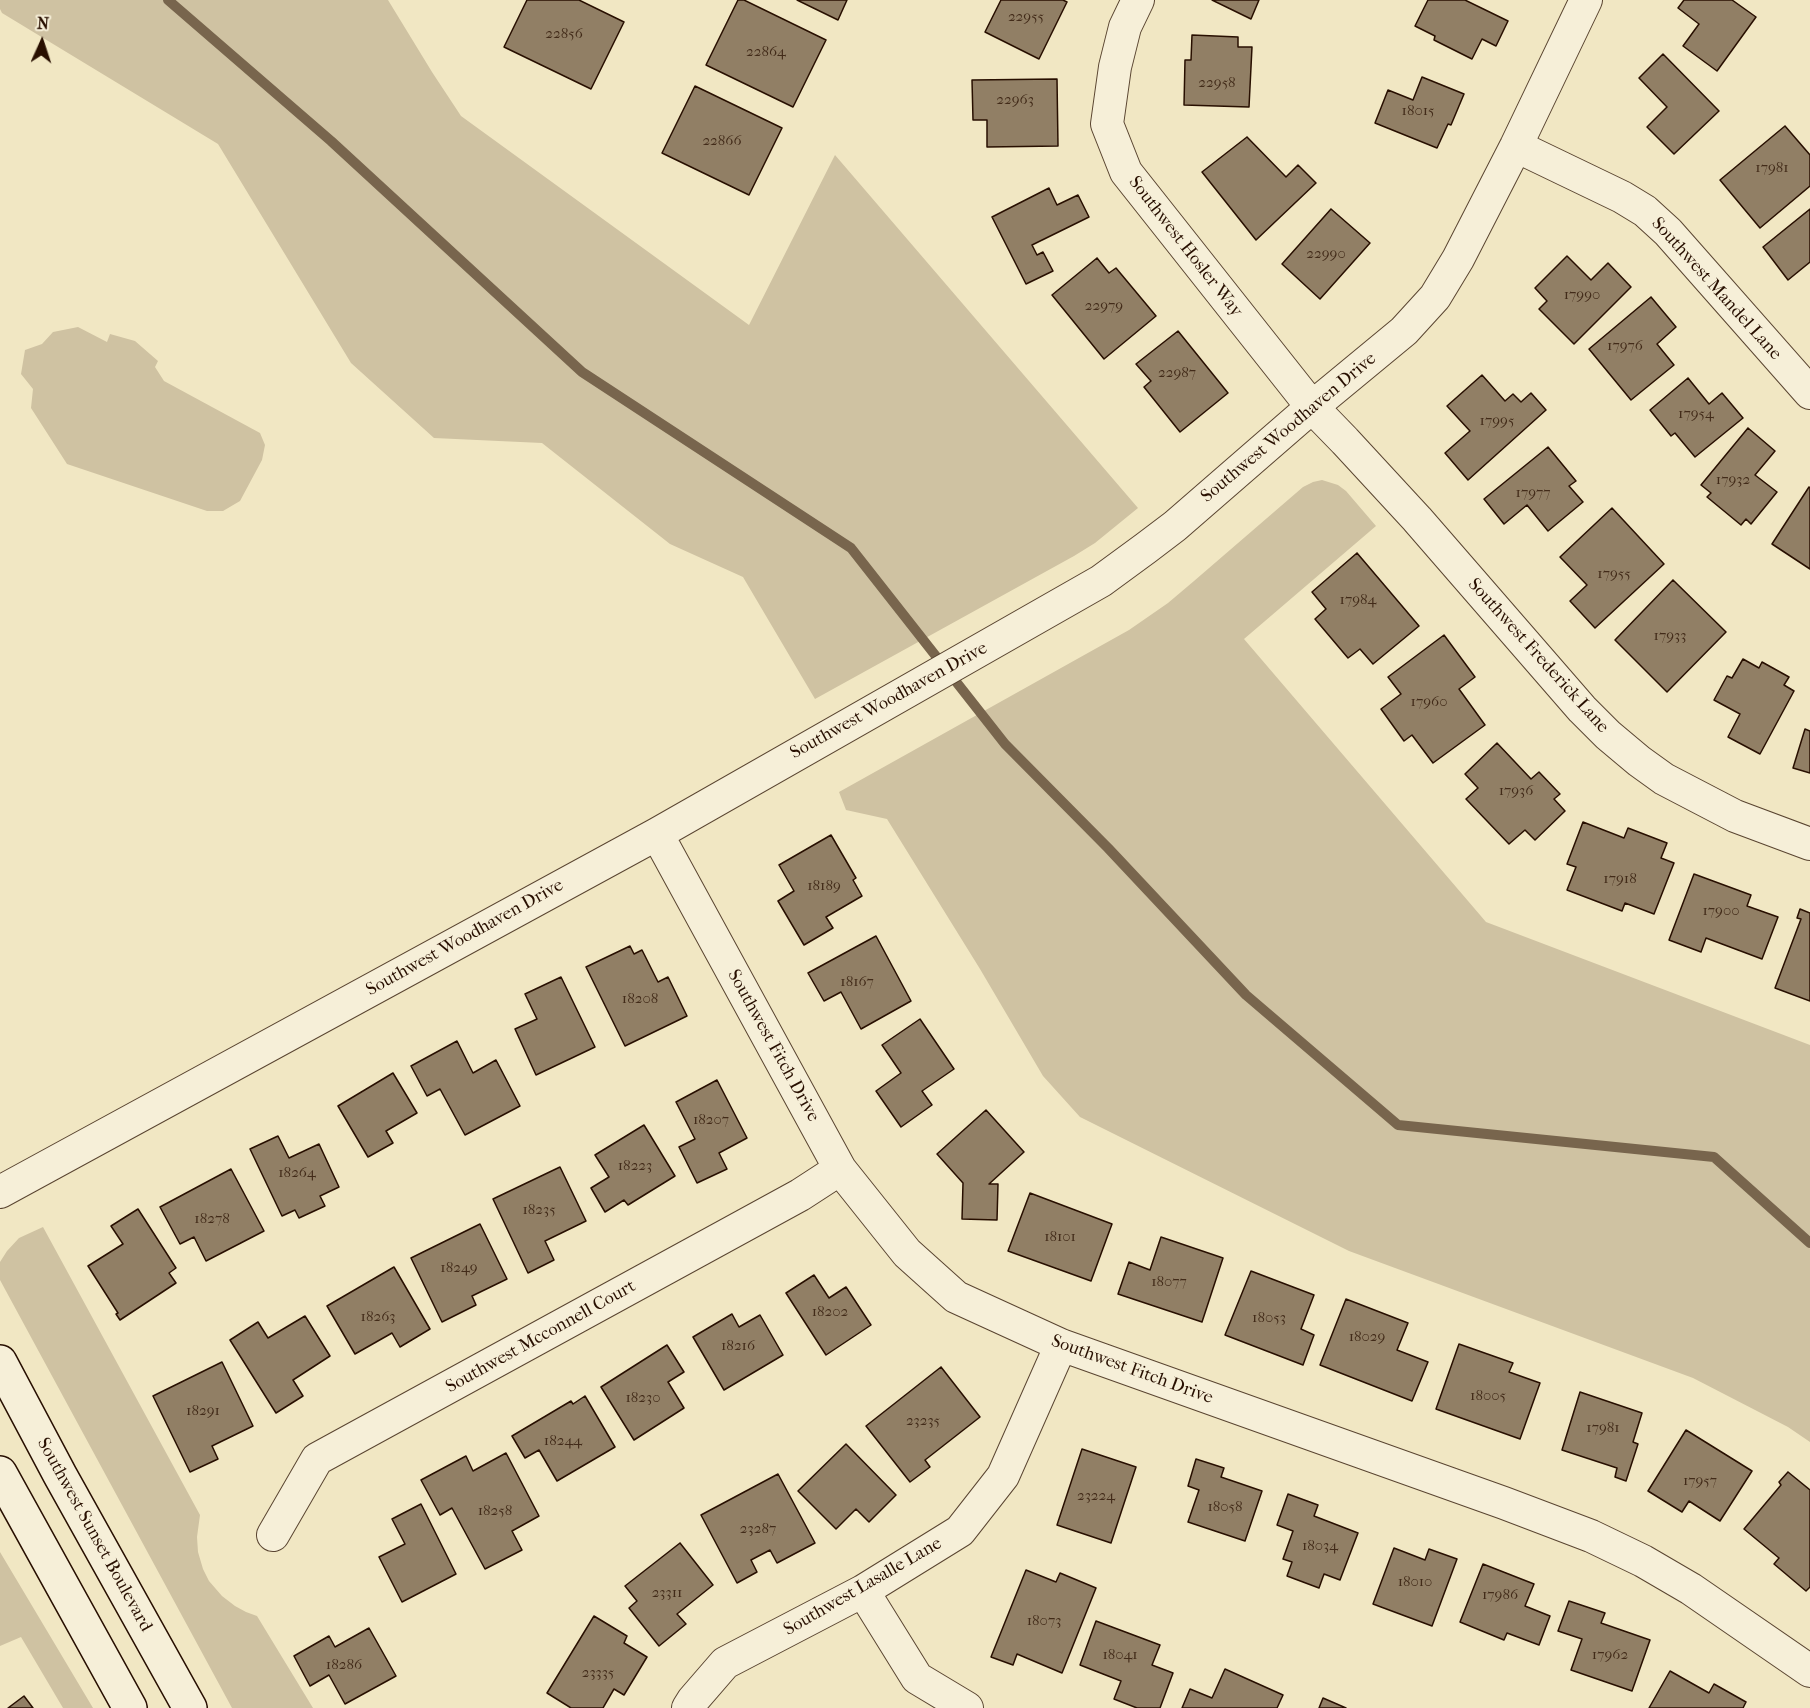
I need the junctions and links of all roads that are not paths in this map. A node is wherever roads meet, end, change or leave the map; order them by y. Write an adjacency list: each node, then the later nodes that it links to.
1 (1138, 0): 5 (street, Southwest Hosler Way)
2 (1586, 0): 3 (street, Southwest Woodhaven Drive)
3 (1516, 146): 4 (street, Southwest Mandel Lane); 5 (street, Southwest Woodhaven Drive)
4 (1810, 393)
5 (1312, 407): 6 (street, Southwest Woodhaven Drive); 7 (street, Southwest Frederick Lane)
6 (657, 834): 8 (street, Southwest Fitch Drive); 9 (street, Southwest Woodhaven Drive)
7 (1810, 844)
8 (840, 1169): 10 (street, Southwest Fitch Drive); 13 (street, Southwest Mcconnell Court)
9 (0, 1192)
10 (1061, 1345): 14 (street, Southwest Lasalle Lane); 15 (street, Southwest Fitch Drive)
11 (0, 1362): 17 (main road, Southwest Sunset Boulevard)
12 (0, 1473): 16 (main road)
13 (273, 1535)
14 (863, 1591): 18 (street, Southwest Lasalle Lane); 19 (street)
15 (1810, 1671)
16 (130, 1708)
17 (190, 1708)
18 (688, 1708)
19 (967, 1708)

